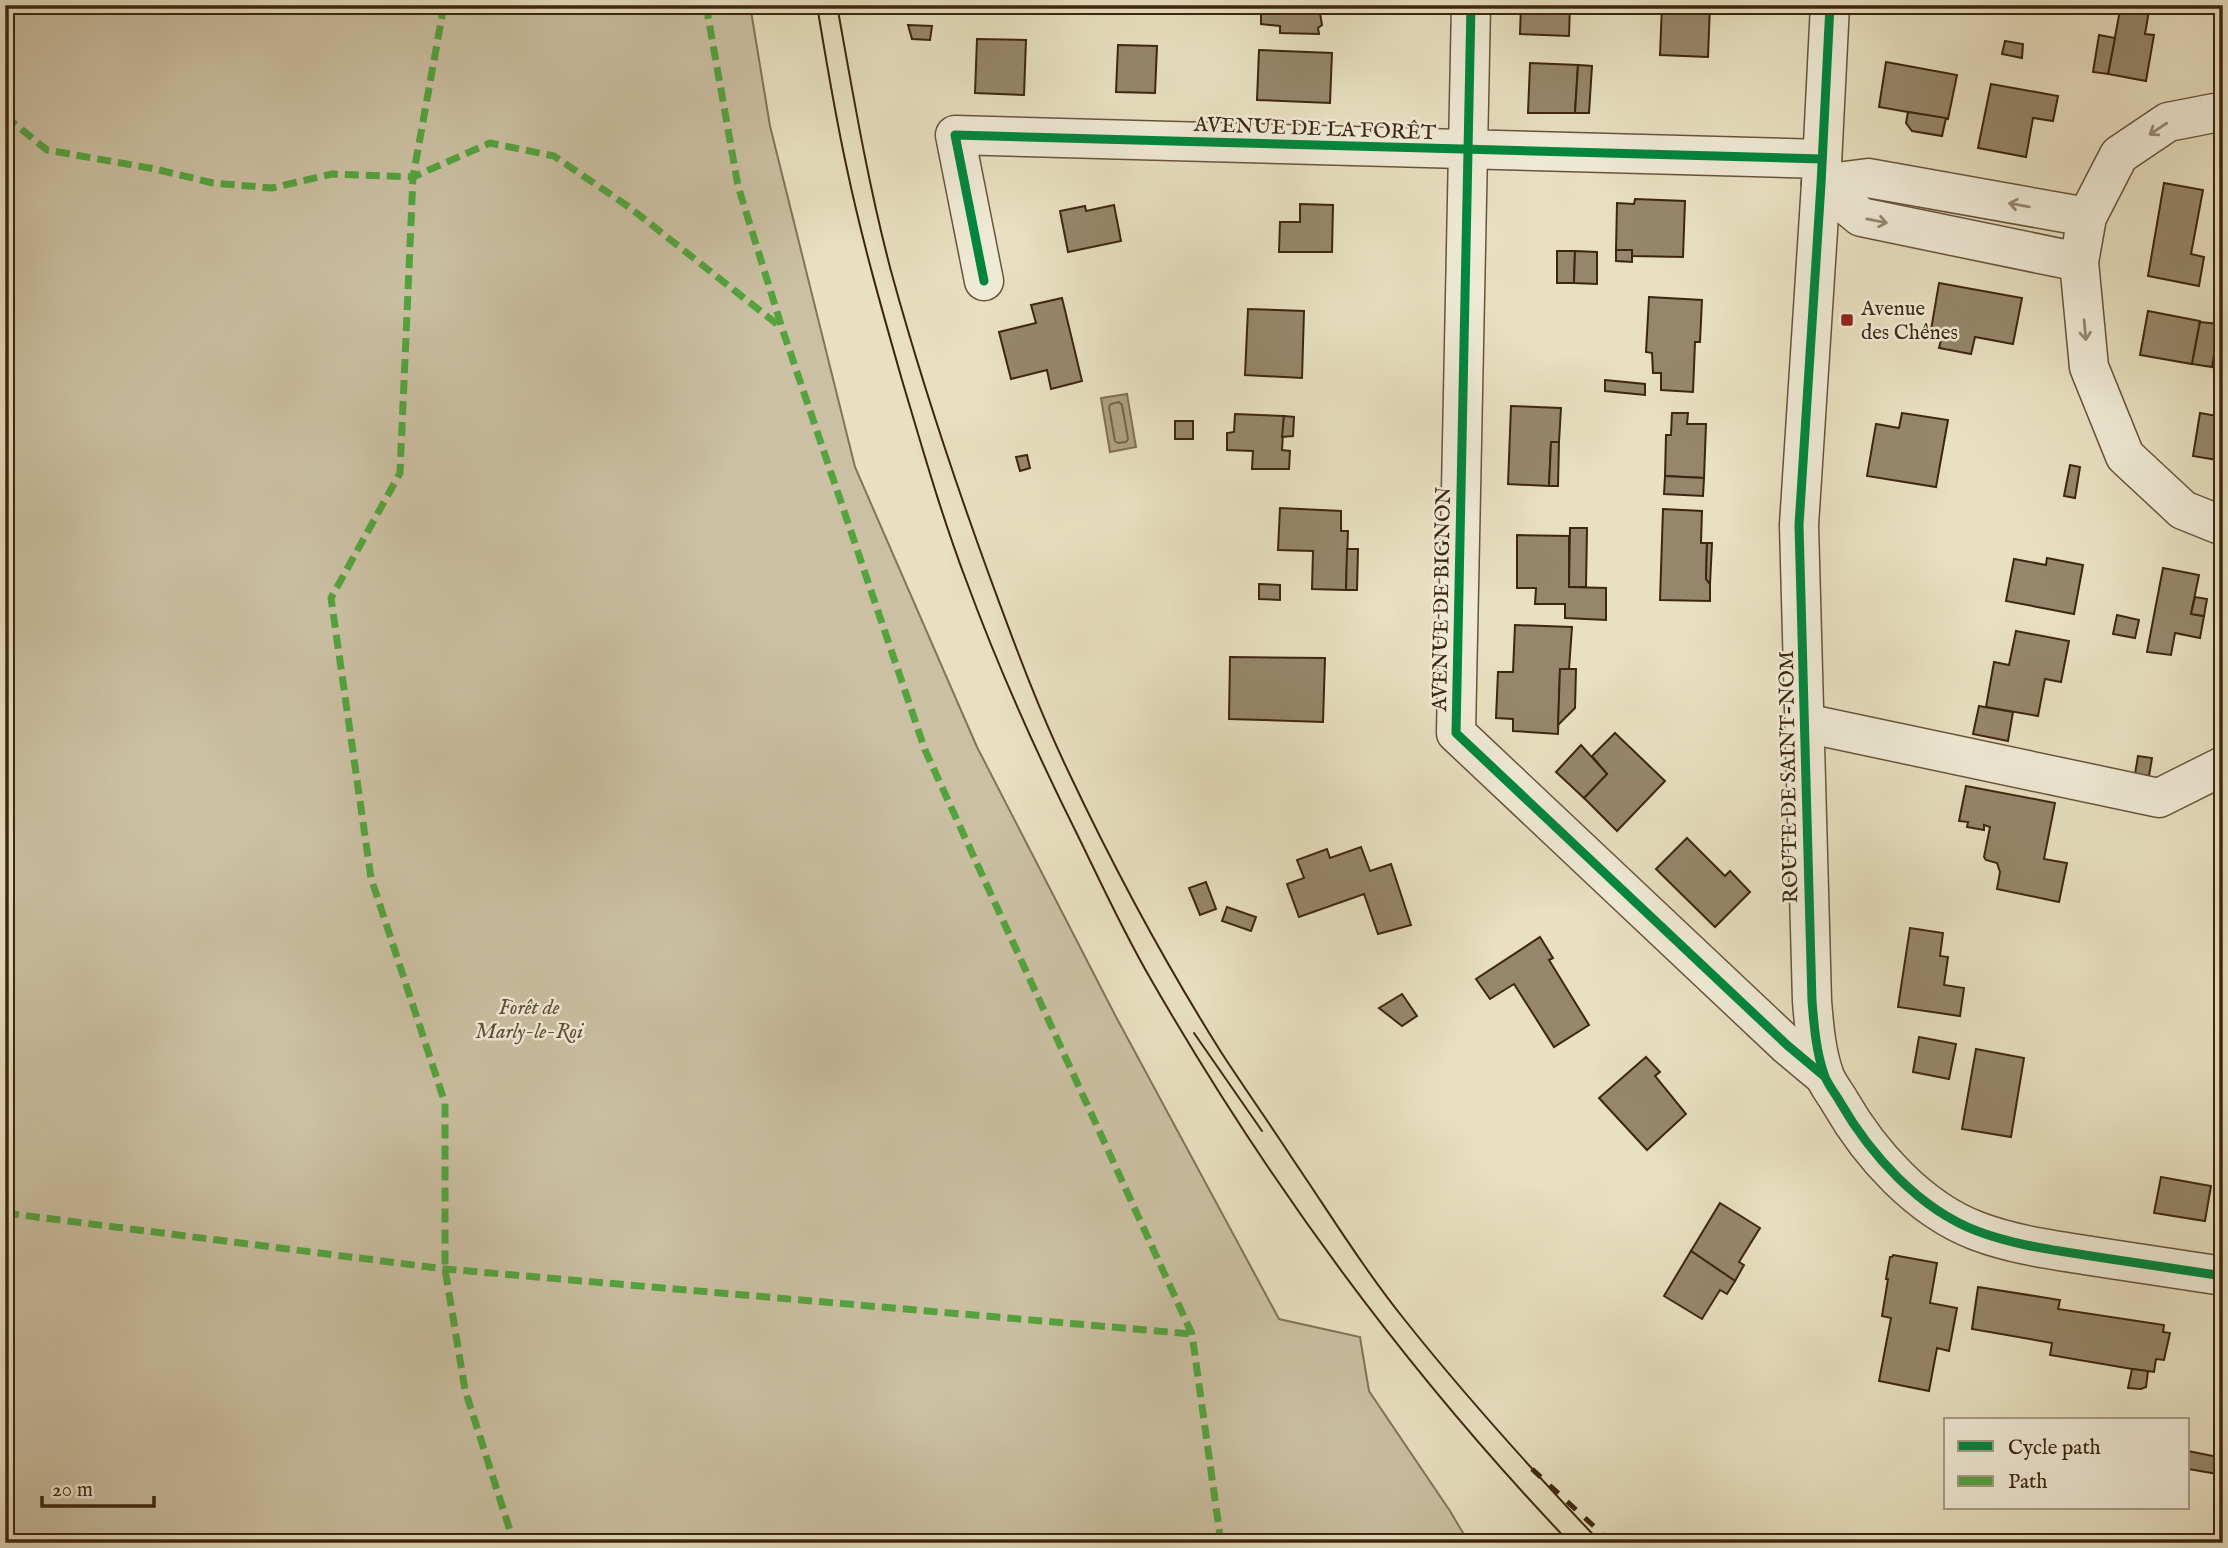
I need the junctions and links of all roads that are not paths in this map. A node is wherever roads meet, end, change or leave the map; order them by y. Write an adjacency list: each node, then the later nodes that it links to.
1 (1471, 5): 4 (street, AVENUE DE BIGNON)
2 (1830, 5): 5 (street, ROUTE DE SAINT-NOM)
3 (2223, 114): 6 (street, one-way to 6)
4 (1467, 150): 5 (street, AVENUE DE LA FORÊT); 8 (street, AVENUE DE LA FORÊT); 12 (street, AVENUE DE BIGNON)
5 (1822, 171): 6 (street, AVENUE DE LA FORÊT, one-way to 5); 7 (street, one-way to 7); 10 (street, ROUTE DE SAINT-NOM)
6 (2087, 217): 7 (street)
7 (2079, 262): 9 (street, one-way to 9)
8 (984, 281)
9 (2223, 526)
10 (1805, 723): 11 (street); 12 (street, ROUTE DE SAINT-NOM)
11 (2223, 766)
12 (1824, 1076): 13 (street, ROUTE DE SAINT-NOM)
13 (2223, 1276)

